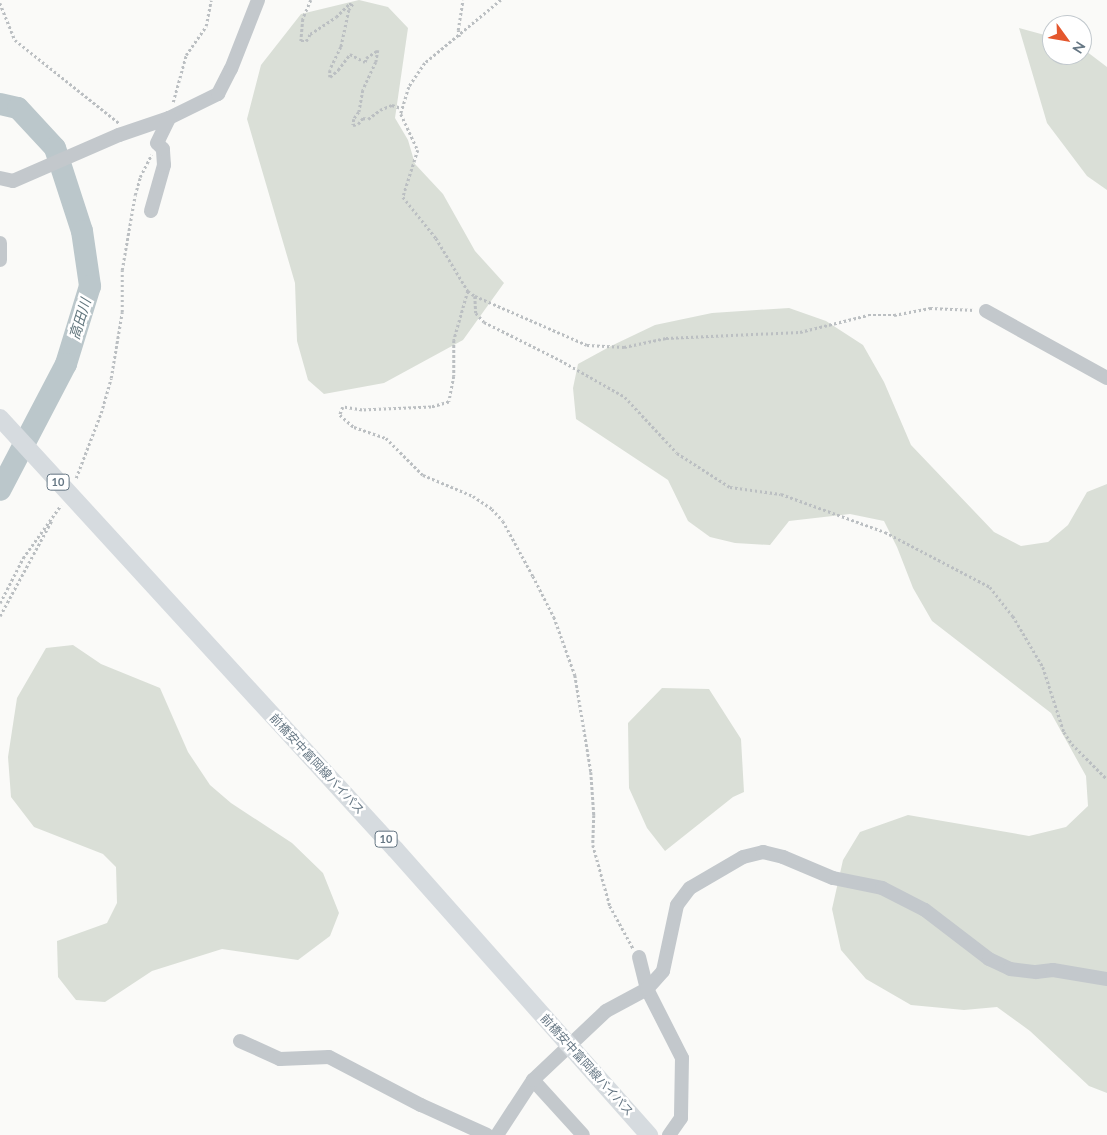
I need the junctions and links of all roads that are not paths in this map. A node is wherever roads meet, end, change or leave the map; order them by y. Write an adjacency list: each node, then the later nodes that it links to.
1 (258, 0): 2 (street)
2 (170, 118): 3 (street); 4 (street)
3 (6, 179)
4 (151, 211)
5 (0, 243): 6 (street)
6 (0, 260)
7 (986, 311): 8 (street)
8 (1107, 378)
9 (0, 418): 14 (main road, 前橋安中富岡線バイパス / 10)
10 (639, 957): 12 (street)
11 (1107, 978): 12 (street)
12 (647, 989): 14 (street); 20 (street)
13 (240, 1042): 16 (street)
14 (570, 1045): 15 (street); 19 (main road, 前橋安中富岡線バイパス / 10)
15 (532, 1080): 17 (street); 18 (street)
16 (487, 1135)
17 (497, 1135)
18 (583, 1135)
19 (650, 1135)
20 (669, 1135)

